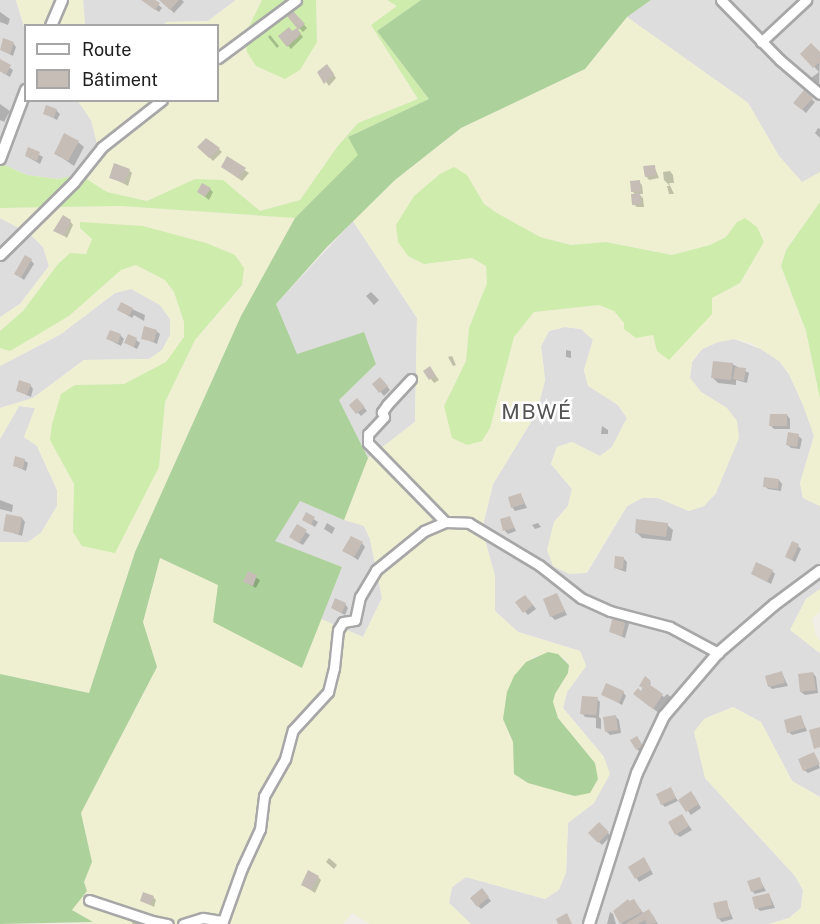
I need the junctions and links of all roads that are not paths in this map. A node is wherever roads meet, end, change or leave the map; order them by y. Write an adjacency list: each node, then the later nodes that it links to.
1 (62, 0): 5 (street)
2 (296, 0): 7 (street)
3 (721, 0): 6 (street)
4 (806, 0): 6 (street)
5 (52, 24)
6 (761, 42): 8 (street)
7 (219, 57)
8 (820, 94)
9 (24, 95): 11 (street)
10 (159, 102): 12 (street)
11 (0, 159)
12 (0, 255)
13 (411, 379): 14 (street)
14 (445, 522): 16 (street); 19 (street)
15 (820, 571): 16 (street)
16 (718, 653): 20 (street)
17 (89, 900): 18 (street)
18 (168, 924)
19 (183, 924)
20 (589, 924)

